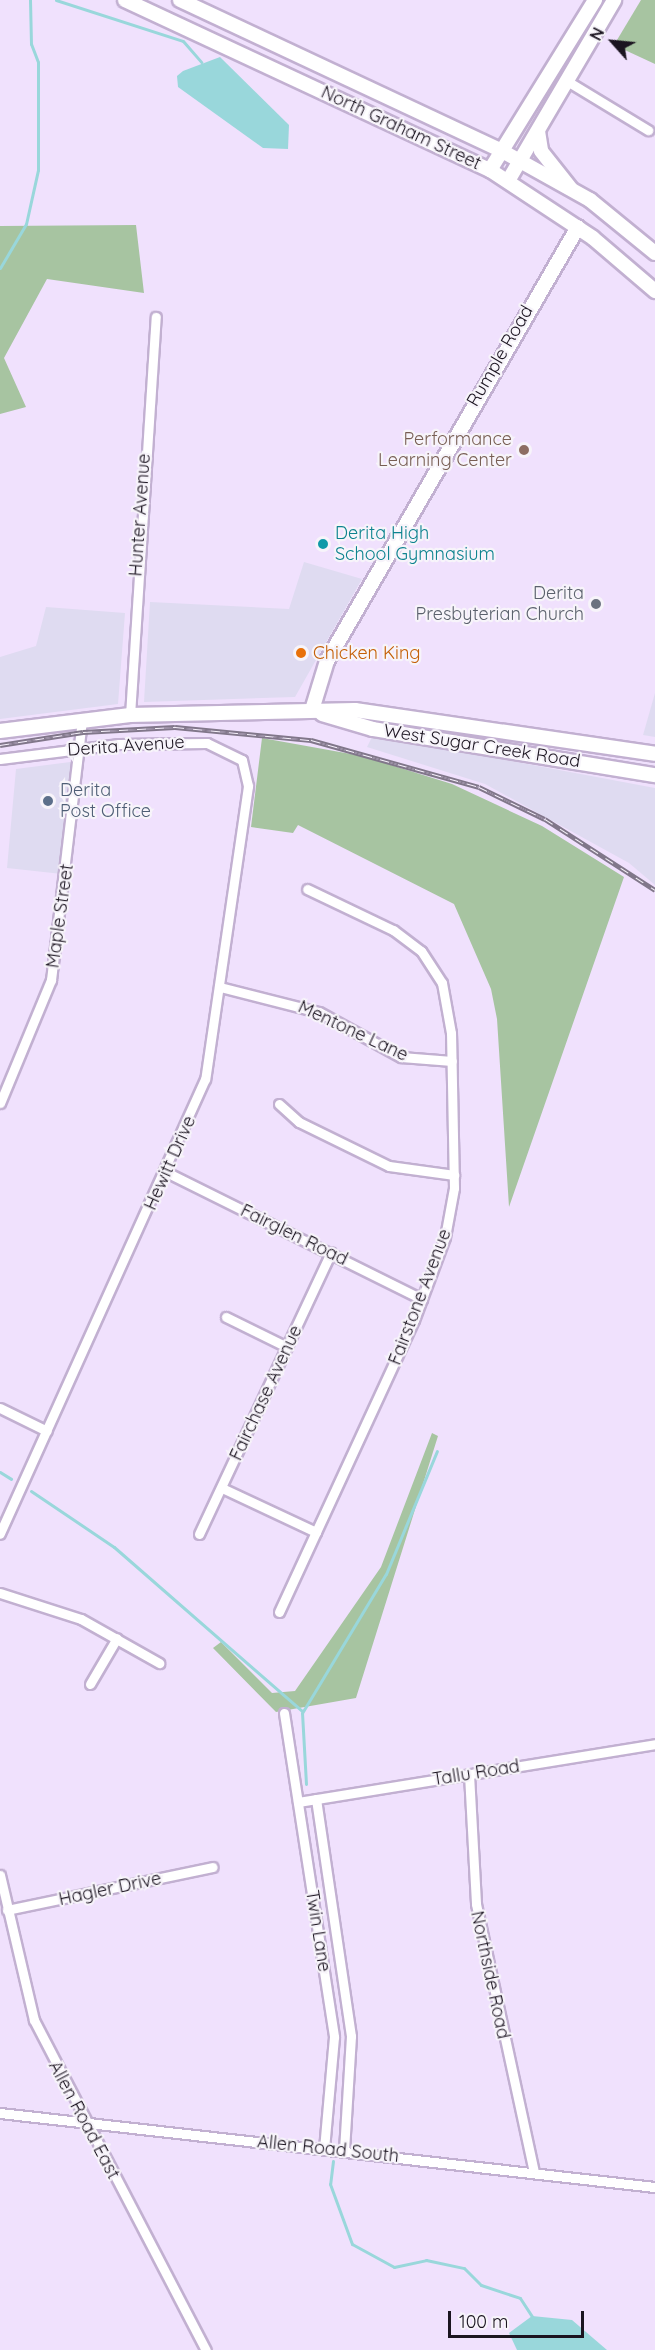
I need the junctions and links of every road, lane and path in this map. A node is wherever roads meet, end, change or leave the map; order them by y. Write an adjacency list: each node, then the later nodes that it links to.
1 (125, 0): 10 (main road, North Graham Street)
2 (180, 0): 8 (main road, North Graham Street)
3 (595, 0): 8 (main road)
4 (614, 0): 5 (main road)
5 (567, 81): 6 (main road); 7 (street)
6 (538, 129): 9 (main road); 12 (main road)
7 (648, 130)
8 (502, 151): 9 (main road, North Graham Street); 10 (main road)
9 (519, 161): 11 (main road); 12 (main road, North Graham Street)
10 (490, 171): 11 (main road, North Graham Street)
11 (508, 181): 13 (main road, North Graham Street)
12 (571, 189): 14 (main road, North Graham Street)
13 (578, 227): 15 (main road, North Graham Street); 17 (main road, Rumple Road)
14 (655, 253)
15 (655, 291)
16 (156, 317): 18 (street, Hunter Avenue)
17 (312, 710): 18 (main road, West Sugar Creek Road); 21 (main road, West Sugar Creek Road); 23 (main road, West Sugar Creek Road)
18 (130, 715): 19 (main road, West Sugar Creek Road)
19 (82, 719): 20 (main road, West Sugar Creek Road); 22 (street, Maple Street)
20 (0, 732)
21 (557, 739): 23 (main road); 24 (main road, West Sugar Creek Road)
22 (82, 747): 25 (street, Derita Avenue); 26 (street, Derita Avenue); 31 (street, Maple Street)
23 (496, 748): 27 (main road, West Sugar Creek Road)
24 (655, 754)
25 (0, 759)
26 (246, 766): 29 (street, Hewitt Drive)
27 (655, 775)
28 (307, 890): 30 (street, Fairstone Avenue)
29 (220, 987): 30 (street, Mentone Lane); 33 (street, Hewitt Drive)
30 (452, 1061): 34 (street, Fairstone Avenue)
31 (0, 1103)
32 (279, 1104): 34 (street)
33 (166, 1172): 35 (street, Fairglen Road); 40 (street, Hewitt Drive)
34 (454, 1175): 36 (street, Fairstone Avenue)
35 (331, 1252): 36 (street, Fairglen Road); 38 (street, Fairchase Avenue)
36 (422, 1299): 42 (street, Fairstone Avenue)
37 (226, 1317): 38 (street)
38 (287, 1347): 41 (street, Fairchase Avenue)
39 (0, 1408): 40 (street)
40 (47, 1431): 43 (street, Hewitt Drive)
41 (222, 1488): 42 (street); 44 (street, Fairchase Avenue)
42 (316, 1532): 46 (street, Fairstone Avenue)
43 (0, 1534)
44 (199, 1534)
45 (0, 1593): 47 (street)
46 (279, 1612)
47 (117, 1638): 48 (street); 49 (street)
48 (159, 1664)
49 (90, 1684)
50 (284, 1713): 54 (street, Twin Lane)
51 (655, 1744): 52 (street, Tallu Road)
52 (469, 1774): 53 (street, Tallu Road); 62 (street, Northside Road)
53 (316, 1799): 54 (street, Tallu Road); 61 (street, Twin Lane)
54 (298, 1802): 60 (street, Twin Lane)
55 (213, 1867): 57 (street, Hagler Drive)
56 (0, 1875): 57 (street, Allen Road East)
57 (7, 1910): 59 (street, Allen Road East)
58 (0, 2113): 59 (street, Allen Road South)
59 (85, 2122): 60 (street, Allen Road South); 64 (street, Allen Road East)
60 (324, 2149): 61 (street, Allen Road South)
61 (344, 2151): 62 (street, Allen Road South)
62 (534, 2172): 63 (street, Allen Road South)
63 (655, 2187)
64 (206, 2350)

